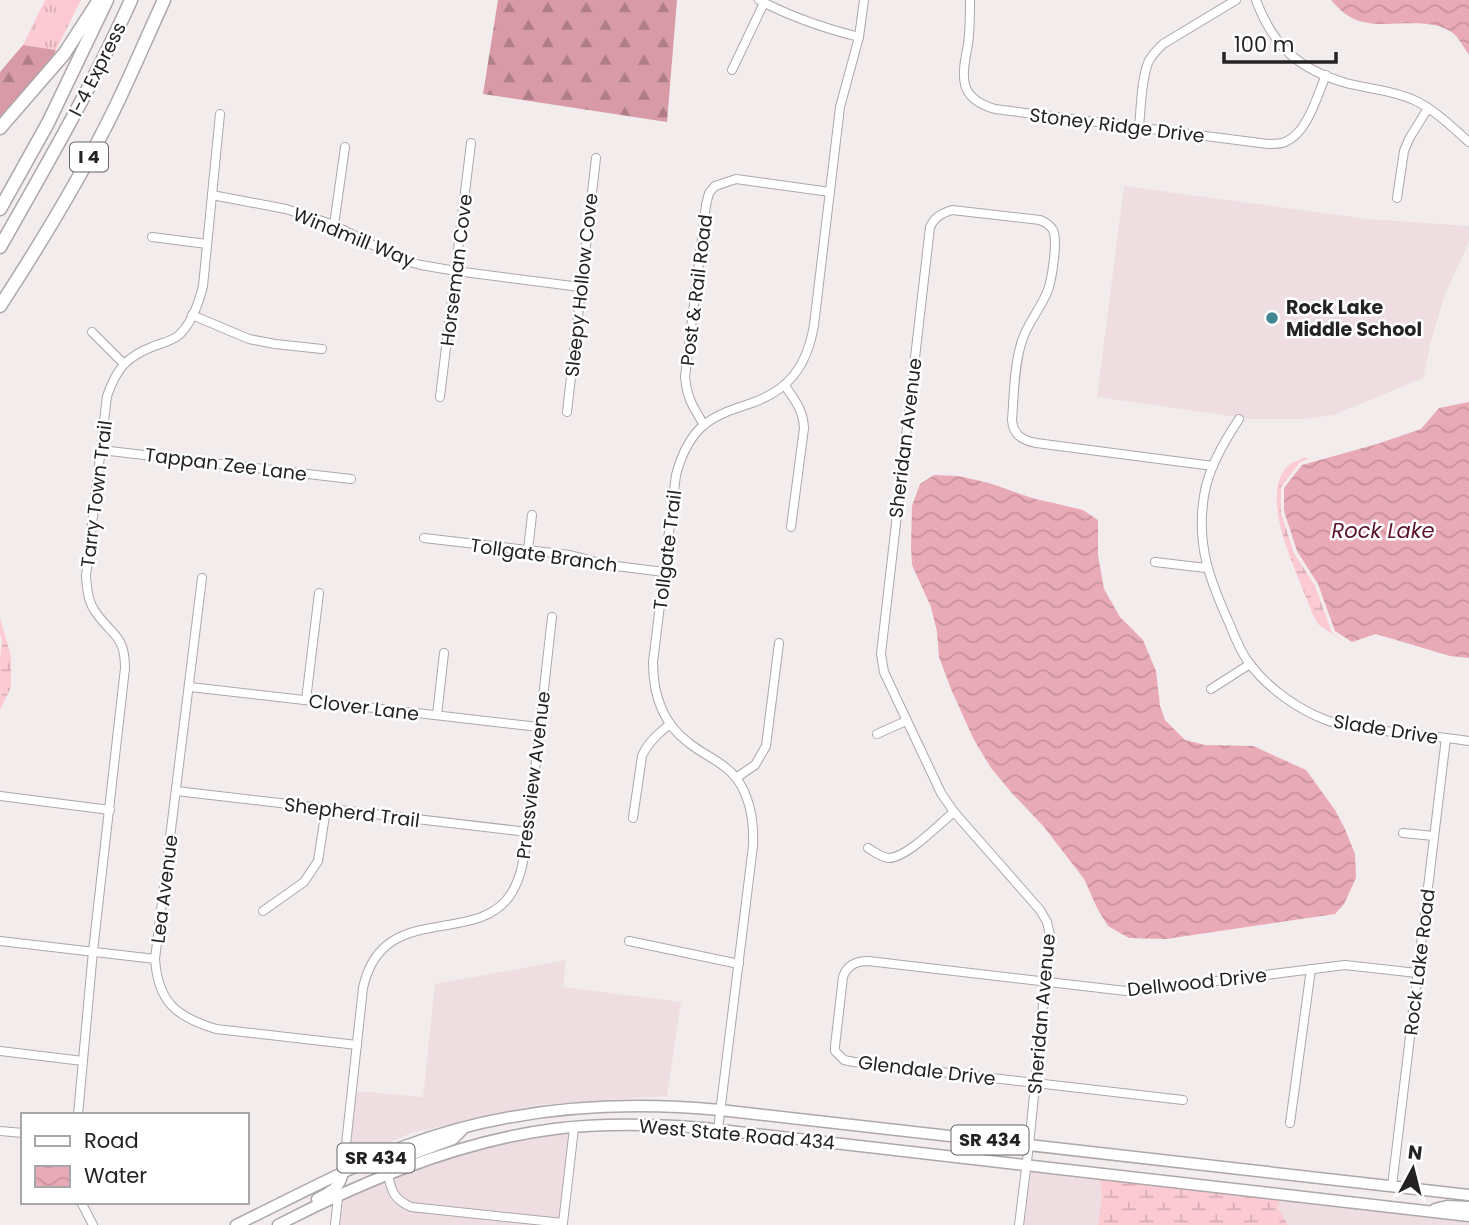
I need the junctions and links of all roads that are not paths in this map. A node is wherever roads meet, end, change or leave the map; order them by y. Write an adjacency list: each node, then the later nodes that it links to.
1 (99, 0): 16 (highway)
2 (107, 0): 24 (highway, I 4)
3 (131, 0): 28 (highway, I-4 Express)
4 (164, 0): 31 (highway, I 4)
5 (864, 0): 10 (street, Tollgate Trail)
6 (971, 0): 15 (street, Stoney Ridge Drive)
7 (1236, 0): 15 (street)
8 (1256, 0): 12 (street)
9 (761, 1): 10 (street); 11 (street)
10 (859, 37): 21 (street, Tollgate Trail)
11 (732, 70)
12 (1325, 75): 13 (street); 15 (street, Stoney Ridge Drive)
13 (1428, 108): 17 (street); 23 (street)
14 (220, 114): 22 (street)
15 (1139, 127)
16 (0, 128)
17 (1469, 142)
18 (471, 143): 29 (street, Horseman Cove)
19 (345, 146): 25 (street)
20 (596, 158): 30 (street, Sleepy Hollow Cove)
21 (830, 192): 36 (street, Tollgate Trail); 40 (street, Post & Rail Road)
22 (212, 195): 25 (street, Windmill Way); 27 (street)
23 (1397, 198)
24 (0, 209)
25 (334, 225): 29 (street, Windmill Way)
26 (152, 237): 27 (street)
27 (207, 244): 32 (street)
28 (0, 247)
29 (456, 271): 30 (street, Windmill Way); 37 (street, Horseman Cove)
30 (580, 286): 38 (street, Sleepy Hollow Cove)
31 (0, 306)
32 (192, 315): 34 (street); 35 (street)
33 (92, 332): 35 (street)
34 (322, 349)
35 (123, 363): 41 (street, Tarry Town Trail)
36 (785, 386): 40 (street, Tollgate Trail); 45 (street)
37 (440, 397)
38 (567, 412)
39 (1239, 419): 42 (street, Slade Drive)
40 (704, 425): 50 (street, Tollgate Trail)
41 (101, 450): 43 (street, Tappan Zee Lane); 70 (street, Tarry Town Trail)
42 (1213, 466): 49 (street, Slade Drive); 61 (street, Sheridan Avenue)
43 (351, 479)
44 (532, 515): 47 (street)
45 (791, 527)
46 (424, 538): 47 (street, Tollgate Branch)
47 (528, 550): 50 (street, Tollgate Branch)
48 (1155, 562): 49 (street)
49 (1206, 568): 56 (street, Slade Drive)
50 (664, 572): 62 (street, Tollgate Trail)
51 (202, 578): 57 (street, Lea Avenue)
52 (319, 593): 59 (street)
53 (552, 617): 63 (street, Pressview Avenue)
54 (779, 643): 67 (street)
55 (444, 653): 60 (street)
56 (1250, 664): 58 (street); 65 (street, Slade Drive)
57 (190, 687): 59 (street, Clover Lane); 68 (street, Lea Avenue)
58 (1210, 689)
59 (306, 700): 60 (street, Clover Lane)
60 (437, 715): 63 (street, Clover Lane)
61 (906, 721): 64 (street); 72 (street, Sheridan Avenue)
62 (670, 724): 67 (street, Tollgate Trail); 73 (street)
63 (539, 727): 74 (street, Pressview Avenue)
64 (877, 734)
65 (1446, 738): 66 (street, Slade Drive); 76 (street, Rock Lake Road)
66 (1469, 741)
67 (736, 778): 83 (street, Tollgate Trail)
68 (176, 791): 71 (street, Shepherd Trail); 82 (street, Lea Avenue)
69 (0, 796): 70 (street)
70 (110, 810): 81 (street, Tarry Town Trail)
71 (326, 810): 74 (street, Shepherd Trail); 78 (street)
72 (954, 812): 77 (street); 86 (street, Sheridan Avenue)
73 (633, 818)
74 (528, 832): 87 (street, Pressview Avenue)
75 (1403, 833): 76 (street)
76 (1434, 836): 85 (street, Rock Lake Road)
77 (868, 848)
78 (263, 911)
79 (0, 941): 81 (street)
80 (629, 941): 83 (street)
81 (93, 951): 82 (street); 90 (street, Tarry Town Trail)
82 (155, 959): 87 (street, Lea Avenue)
83 (739, 964): 93 (street, Tollgate Trail)
84 (1311, 970): 85 (street, Dellwood Drive); 86 (street, Dellwood Drive); 95 (street)
85 (1417, 973): 105 (street, Rock Lake Road)
86 (1046, 982): 89 (street, Dellwood Drive); 91 (street, Sheridan Avenue)
87 (357, 1045): 103 (street, Pressview Avenue)
88 (0, 1051): 90 (street)
89 (839, 1056): 91 (street, Glendale Drive)
90 (83, 1061): 94 (street, Tarry Town Trail)
91 (1035, 1083): 92 (street, Glendale Drive); 101 (street, Sheridan Avenue)
92 (1183, 1100)
93 (720, 1110): 96 (main road, SR 434); 98 (street, Tollgate Trail); 101 (main road, SR 434)
94 (78, 1113)
95 (1290, 1123)
96 (464, 1127): 103 (main road, SR 434); 104 (main road)
97 (574, 1128): 98 (main road, West State Road 434 / SR 434); 104 (main road, West State Road 434 / SR 434); 104 (street)
98 (718, 1129): 102 (main road, West State Road 434 / SR 434)
99 (0, 1131): 100 (street)
100 (21, 1133)
101 (1029, 1145): 102 (street, Sheridan Avenue); 105 (main road, SR 434)
102 (1027, 1166): 110 (main road, SR 434); 116 (street, Sheridan Avenue)
103 (343, 1172): 112 (main road); 114 (main road, SR 434)
104 (388, 1175): 107 (main road, West State Road 434 / SR 434)
105 (1392, 1186): 106 (main road, SR 434)
106 (1469, 1195)
107 (338, 1197): 112 (main road, West State Road 434 / SR 434); 115 (street)
108 (82, 1204): 113 (street)
109 (1469, 1207): 110 (main road)
110 (1429, 1211): 111 (main road, SR 434)
111 (1469, 1216)
112 (281, 1224)
113 (93, 1225)
114 (236, 1225)
115 (335, 1225)
116 (1019, 1225)

